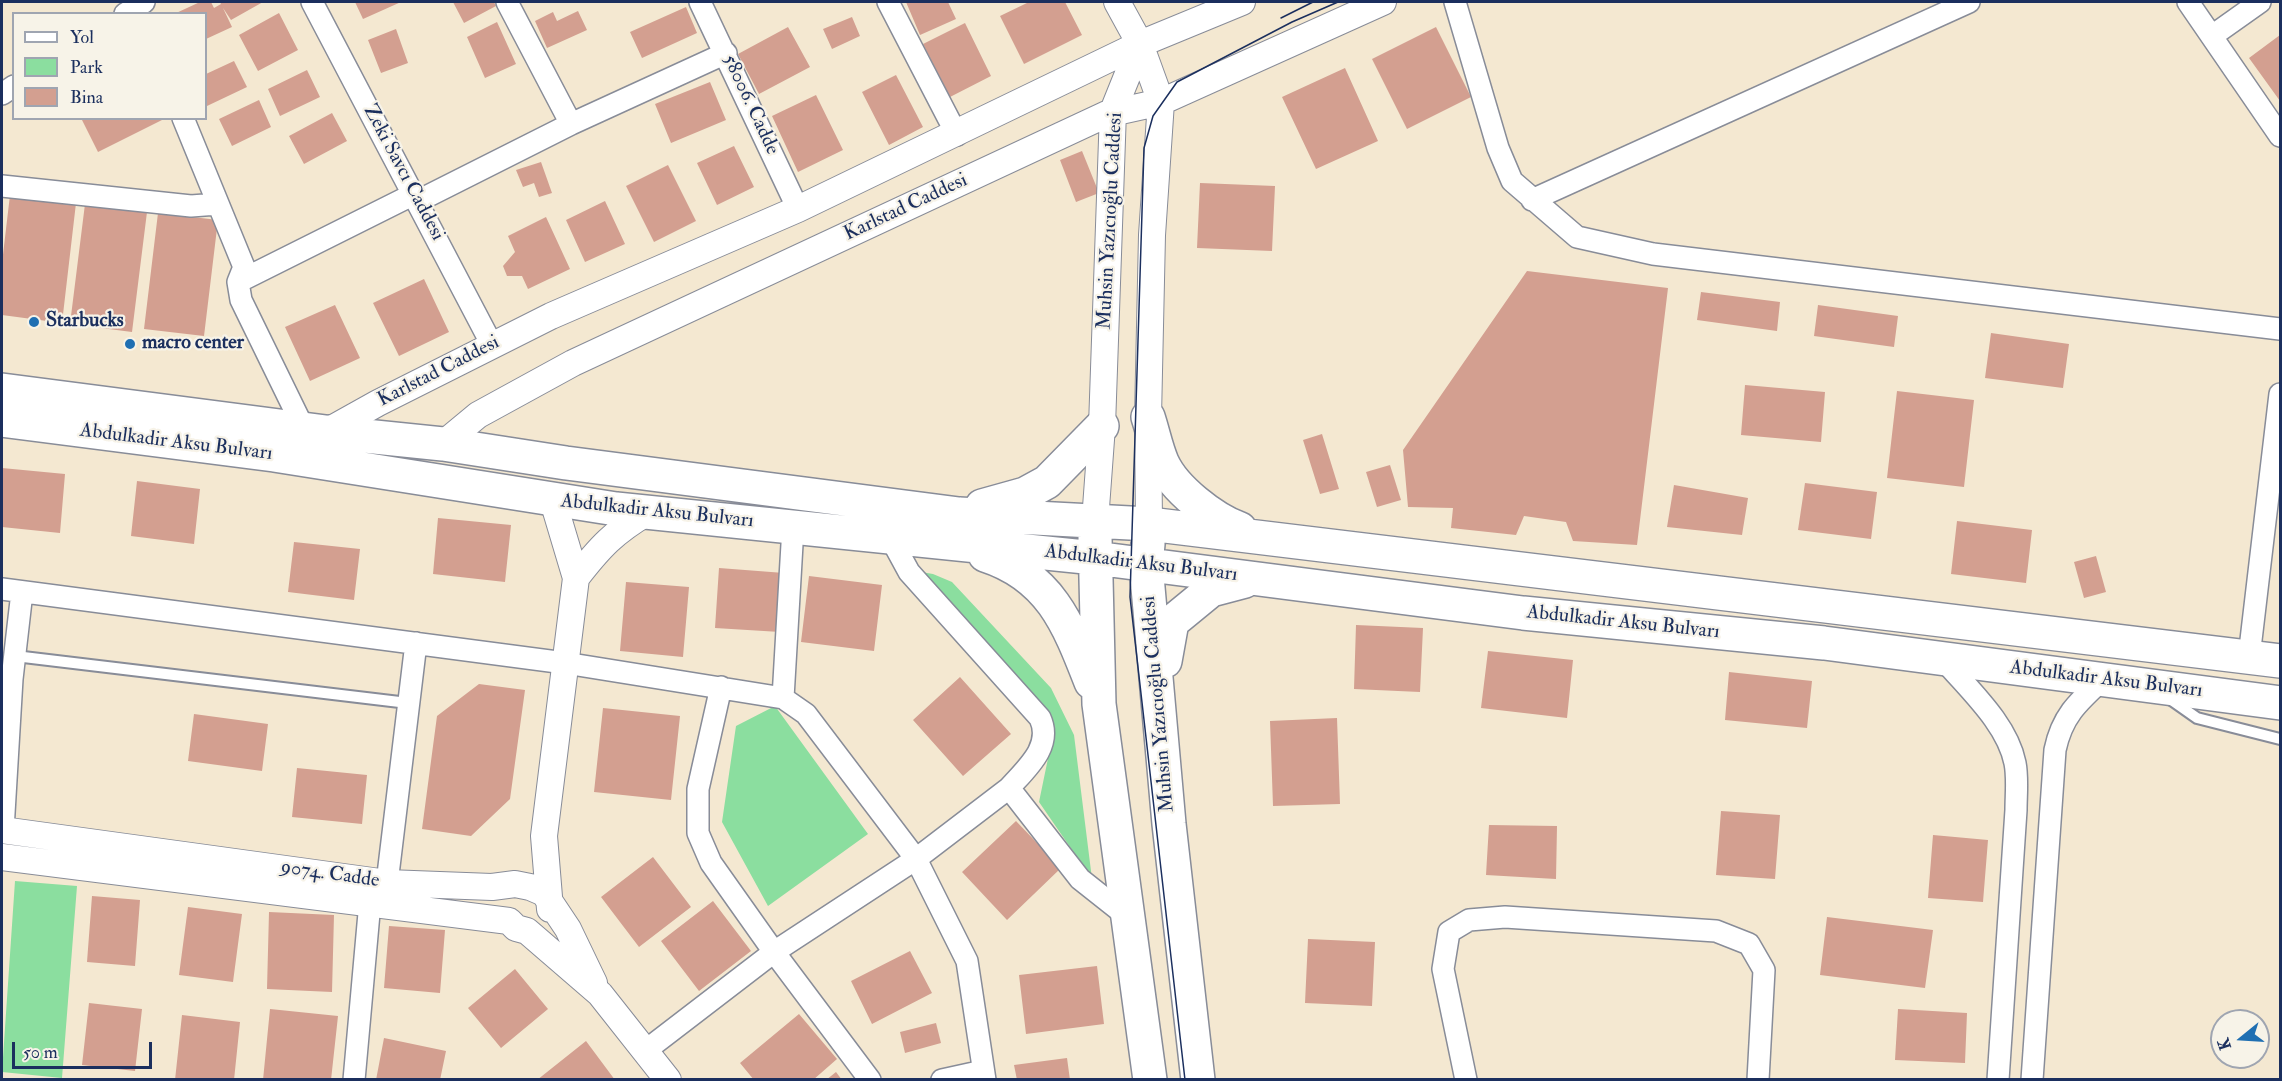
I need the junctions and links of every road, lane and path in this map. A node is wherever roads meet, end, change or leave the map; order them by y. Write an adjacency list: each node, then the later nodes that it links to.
1 (312, 2): 22 (street, Zeki Savcı Caddesi)
2 (507, 2): 18 (street)
3 (700, 2): 14 (street, 58006. Cadde)
4 (888, 2): 19 (street)
5 (1117, 2): 13 (street)
6 (1242, 2): 13 (street, Karlstad Caddesi)
7 (1383, 2): 15 (street, Karlstad Caddesi)
8 (1455, 2): 23 (street)
9 (1969, 2): 23 (street)
10 (2188, 2): 12 (street)
11 (2260, 2): 12 (street)
12 (2212, 36): 20 (street)
13 (1140, 44): 15 (street, Muhsin Yazıcıoğlu Caddesi); 16 (street, Muhsin Yazıcıoğlu Caddesi); 19 (street, Karlstad Caddesi)
14 (726, 53): 18 (street); 25 (street, 58006. Cadde)
15 (1161, 102): 16 (street, Karlstad Caddesi); 31 (street, Muhsin Yazıcıoğlu Caddesi)
16 (1113, 111): 33 (street, Muhsin Yazıcıoğlu Caddesi); 35 (street, Karlstad Caddesi)
17 (184, 120): 24 (street)
18 (571, 124): 22 (street)
19 (957, 135): 25 (street, Karlstad Caddesi)
20 (2280, 136)
21 (2, 186): 24 (street)
22 (416, 197): 26 (street); 28 (street, Zeki Savcı Caddesi)
23 (1532, 200): 27 (street)
24 (218, 204): 26 (street)
25 (798, 209): 28 (street, Karlstad Caddesi)
26 (238, 282): 34 (street)
27 (2280, 329)
28 (492, 345): 34 (street, Karlstad Caddesi)
29 (2, 390): 34 (main road, Abdulkadir Aksu Bulvarı)
30 (2280, 394): 52 (street)
31 (1148, 417): 39 (street, Muhsin Yazıcıoğlu Caddesi); 43 (main road)
32 (2, 420): 36 (main road, Abdulkadir Aksu Bulvarı)
33 (1102, 426): 38 (street, Muhsin Yazıcıoğlu Caddesi); 41 (main road)
34 (315, 431): 35 (main road, Abdulkadir Aksu Bulvarı)
35 (443, 444): 41 (main road, Abdulkadir Aksu Bulvarı)
36 (554, 501): 37 (main road, Abdulkadir Aksu Bulvarı); 46 (street)
37 (648, 512): 40 (main road, Abdulkadir Aksu Bulvarı); 46 (street)
38 (1095, 521): 39 (main road, Abdulkadir Aksu Bulvarı); 41 (main road, Abdulkadir Aksu Bulvarı); 44 (main road, Muhsin Yazıcıoğlu Caddesi)
39 (1149, 524): 43 (main road, Abdulkadir Aksu Bulvarı); 45 (main road, Muhsin Yazıcıoğlu Caddesi)
40 (793, 526): 42 (main road, Abdulkadir Aksu Bulvarı); 58 (street)
41 (953, 528): 42 (main road, Abdulkadir Aksu Bulvarı); 44 (main road, Abdulkadir Aksu Bulvarı); 61 (main road)
42 (890, 537): 64 (street)
43 (1266, 539): 52 (main road, Abdulkadir Aksu Bulvarı)
44 (1095, 558): 45 (main road, Abdulkadir Aksu Bulvarı); 61 (main road, Muhsin Yazıcıoğlu Caddesi)
45 (1146, 565): 47 (main road, Abdulkadir Aksu Bulvarı); 62 (main road, Muhsin Yazıcıoğlu Caddesi)
46 (576, 578): 53 (street)
47 (1255, 578): 51 (main road, Abdulkadir Aksu Bulvarı); 62 (main road)
48 (12, 590): 49 (street); 50 (street)
49 (416, 643): 53 (street); 59 (street)
50 (15, 657): 54 (street); 59 (lane)
51 (1943, 658): 55 (main road, Abdulkadir Aksu Bulvarı); 65 (street)
52 (2265, 659)
53 (566, 663): 57 (street); 68 (street)
54 (7, 678): 67 (street)
55 (2103, 679): 56 (main road, Abdulkadir Aksu Bulvarı); 66 (street)
56 (2150, 685): 60 (main road, Abdulkadir Aksu Bulvarı); 63 (lane)
57 (721, 687): 58 (street); 76 (street)
58 (783, 698): 70 (street)
59 (408, 703): 72 (street)
60 (2280, 703)
61 (1099, 704): 74 (main road, Muhsin Yazıcıoğlu Caddesi)
62 (1161, 714): 85 (main road, Muhsin Yazıcıoğlu Caddesi)
63 (2280, 739)
64 (1010, 788): 70 (street); 74 (street)
65 (2016, 788): 66 (street); 88 (street)
66 (2052, 789): 89 (street)
67 (2, 830): 72 (street, 9074. Cadde)
68 (544, 836): 71 (street); 73 (street)
69 (2, 857): 72 (street, 9074. Cadde)
70 (916, 859): 76 (street); 79 (street)
71 (515, 884): 72 (street, 9074. Cadde); 73 (street, 9074. Cadde); 75 (street)
72 (378, 893): 75 (street, 9074. Cadde); 80 (street)
73 (550, 903): 75 (street); 77 (street, 9074. Cadde)
74 (1128, 917): 84 (main road, Muhsin Yazıcıoğlu Caddesi)
75 (518, 926): 77 (street, 9074. Cadde)
76 (774, 952): 78 (street); 82 (street)
77 (600, 994): 78 (street, 9074. Cadde)
78 (645, 1051): 81 (street, 9074. Cadde)
79 (984, 1076): 83 (street)
80 (354, 1080)
81 (668, 1080)
82 (870, 1080)
83 (942, 1080)
84 (1150, 1080)
85 (1198, 1080)
86 (1466, 1080): 87 (street)
87 (1758, 1080)
88 (1998, 1080)
89 (2032, 1080)

